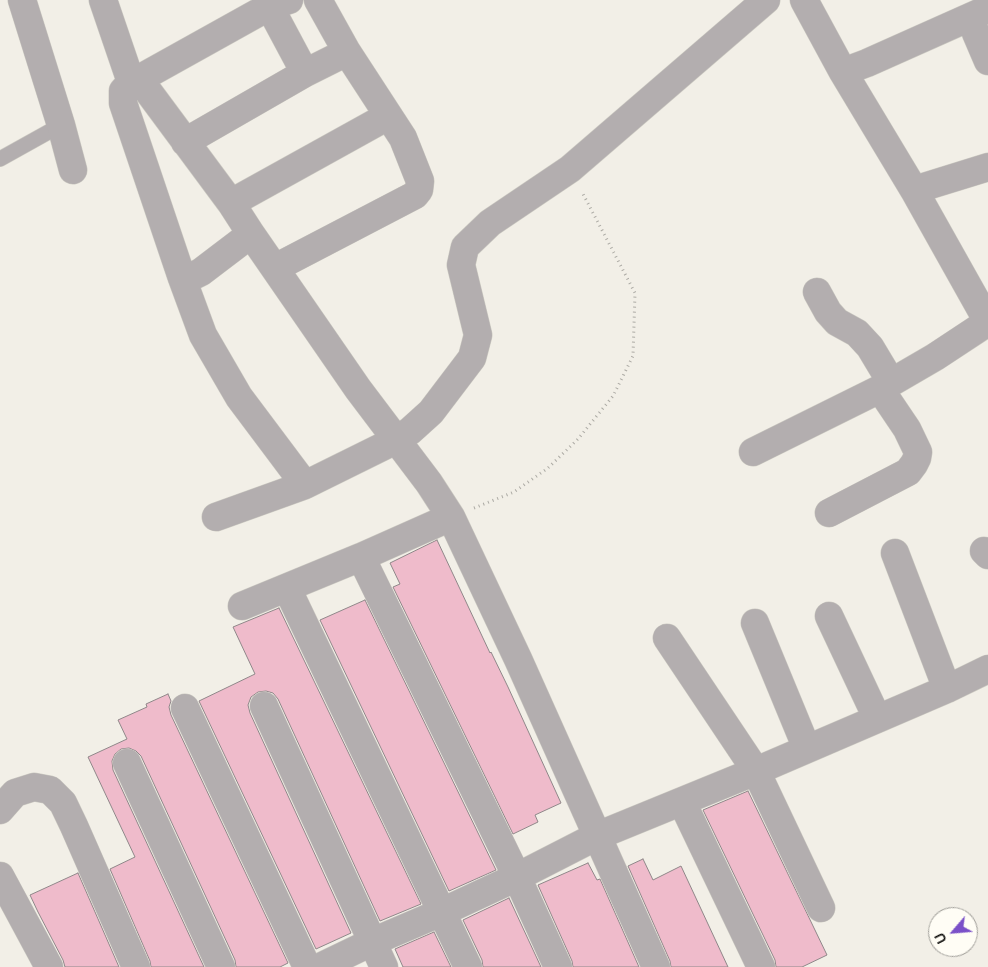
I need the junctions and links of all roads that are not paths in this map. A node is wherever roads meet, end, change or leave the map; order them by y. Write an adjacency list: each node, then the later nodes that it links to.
1 (22, 0): 15 (street)
2 (318, 0): 9 (street)
3 (766, 0): 28 (street)
4 (804, 0): 11 (street)
5 (275, 2): 12 (street); 13 (street)
6 (110, 3): 13 (street)
7 (988, 9): 11 (street)
8 (976, 33): 10 (street)
9 (347, 52): 12 (street); 14 (street)
10 (988, 61)
11 (843, 72): 20 (street)
12 (305, 73): 16 (street)
13 (135, 81): 16 (street); 24 (street)
14 (388, 116): 21 (street); 23 (street)
15 (61, 125): 17 (lane); 19 (street)
16 (185, 142): 21 (street)
17 (0, 159)
18 (988, 167): 20 (street)
19 (73, 170)
20 (914, 190): 26 (street)
21 (231, 203): 22 (street)
22 (251, 234): 23 (street); 24 (street)
23 (275, 268): 28 (street)
24 (182, 278): 30 (street)
25 (817, 292): 27 (street)
26 (988, 322): 27 (street)
27 (885, 386): 29 (street); 31 (street)
28 (396, 440): 30 (street); 33 (street)
29 (753, 452)
30 (305, 485): 32 (street)
31 (829, 513)
32 (216, 517)
33 (451, 517): 35 (street); 51 (street)
34 (895, 553): 42 (street)
35 (361, 557): 36 (street); 53 (street)
36 (287, 588): 37 (street); 55 (street)
37 (242, 606)
38 (828, 616): 45 (street)
39 (755, 623): 46 (street)
40 (667, 638): 48 (street)
41 (988, 669): 42 (street)
42 (947, 689): 45 (street)
43 (264, 706): 56 (street)
44 (185, 708): 60 (street)
45 (877, 718): 46 (street)
46 (807, 749): 48 (street)
47 (127, 763): 59 (street)
48 (756, 771): 49 (street); 54 (street)
49 (682, 802): 51 (street); 66 (street)
50 (0, 810): 58 (street)
51 (597, 836): 53 (street); 65 (street)
52 (0, 876): 57 (street)
53 (517, 878): 55 (street); 64 (street)
54 (821, 908)
55 (442, 912): 56 (street); 63 (street)
56 (372, 942): 61 (street); 62 (street)
57 (49, 967)
58 (136, 967)
59 (221, 967)
60 (307, 967)
61 (320, 967)
62 (384, 967)
63 (468, 967)
64 (558, 967)
65 (656, 967)
66 (761, 967)

